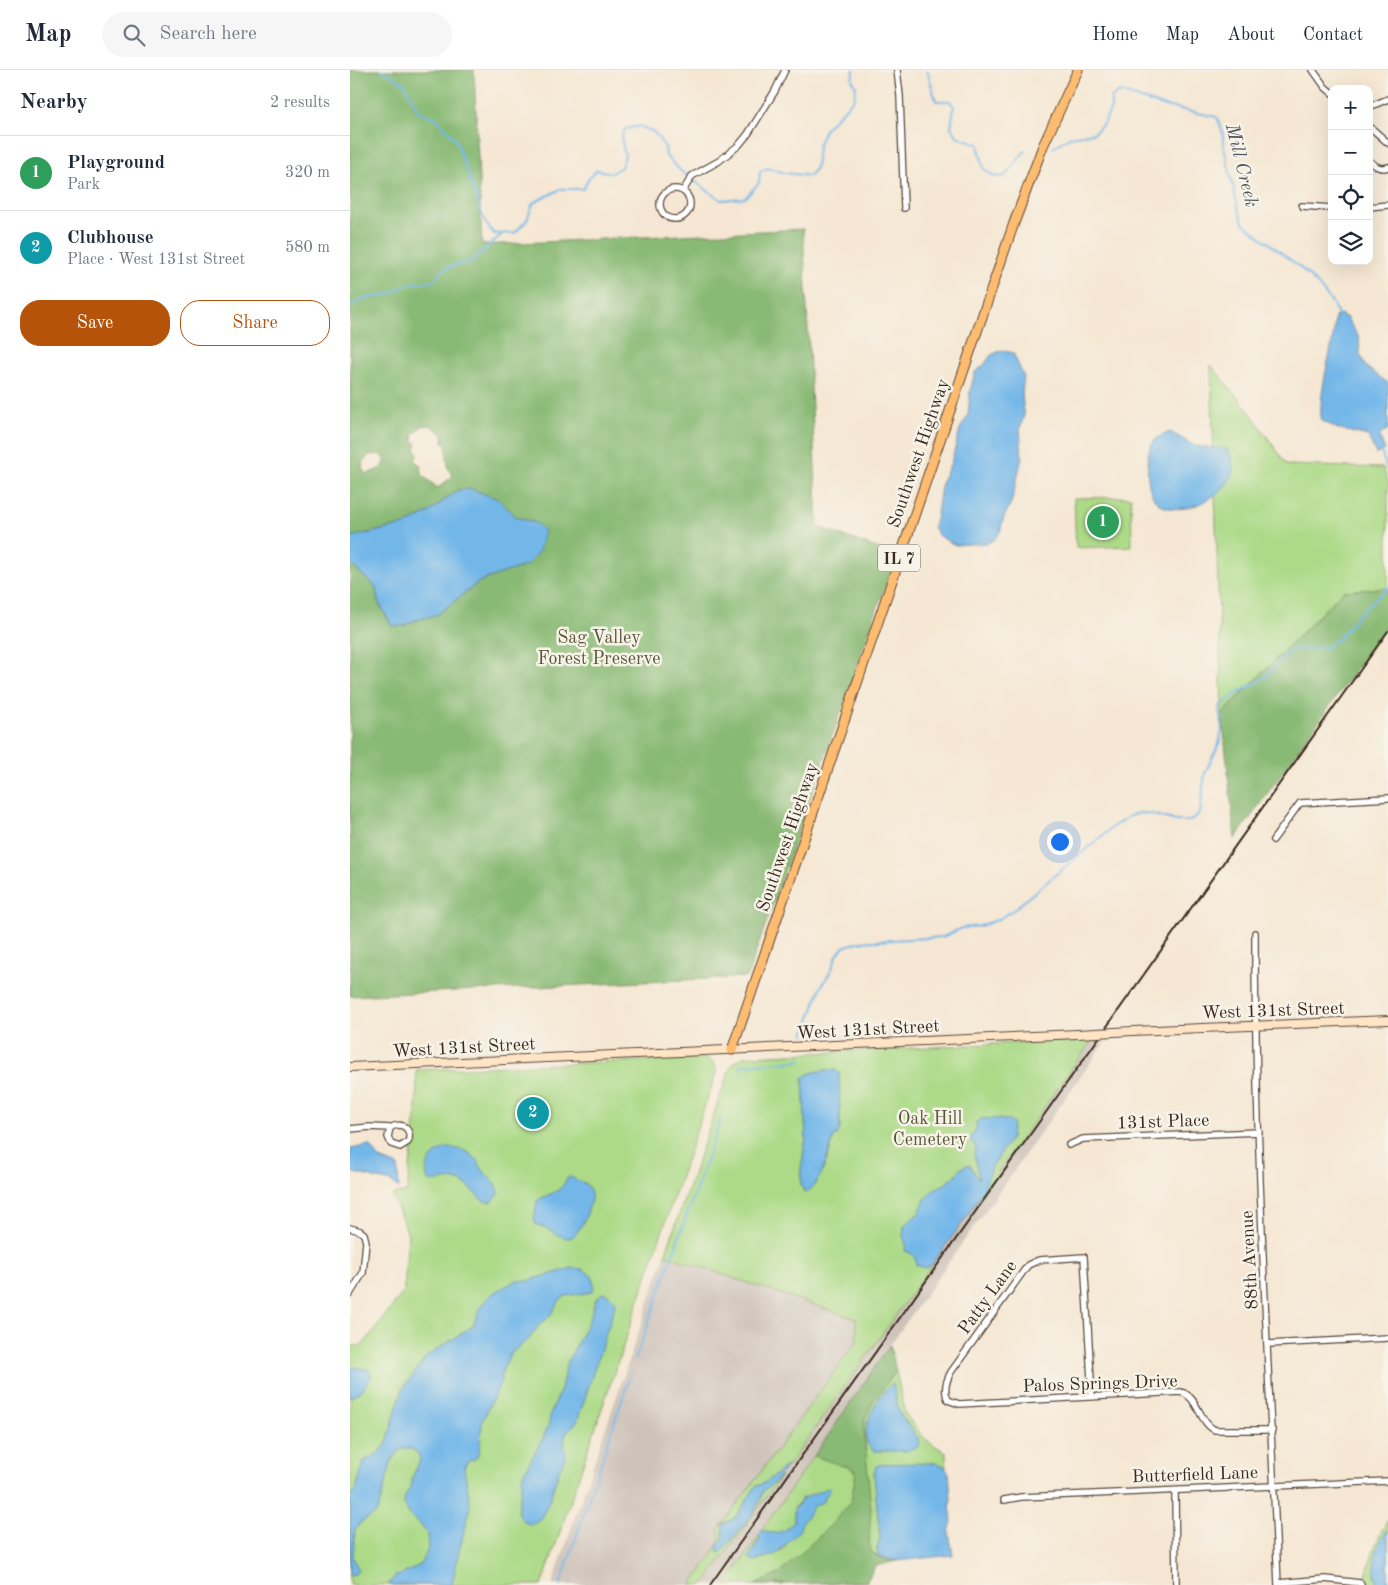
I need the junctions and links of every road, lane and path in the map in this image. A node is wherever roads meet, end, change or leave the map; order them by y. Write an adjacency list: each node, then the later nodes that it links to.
1 (785, 70): 12 (street)
2 (1078, 70): 23 (main road, Southwest Highway / IL 7)
3 (1314, 70): 5 (street)
4 (897, 71): 16 (street)
5 (1328, 90)
6 (1388, 99): 7 (street)
7 (1373, 105)
8 (1373, 130): 9 (street)
9 (1388, 143)
10 (1373, 164): 11 (street)
11 (1388, 167)
12 (683, 191): 12 (street)
13 (1388, 205): 15 (street)
14 (1302, 206): 17 (street)
15 (1373, 207)
16 (904, 208)
17 (1328, 208)
18 (1388, 798): 19 (street)
19 (1273, 840)
20 (1255, 933): 22 (street, 88th Avenue)
21 (1388, 1020): 22 (street, West 131st Street)
22 (1255, 1026): 23 (street, West 131st Street, bridge); 27 (street, 88th Avenue)
23 (732, 1050): 24 (street, West 131st Street)
24 (350, 1067)
25 (390, 1128): 25 (street); 26 (street)
26 (350, 1129)
27 (1259, 1132): 28 (street, 131st Place); 32 (street, 88th Avenue)
28 (1069, 1145)
29 (350, 1228): 30 (street)
30 (350, 1294)
31 (1388, 1338): 32 (street)
32 (1268, 1344): 35 (street, 88th Avenue)
33 (945, 1395): 34 (street, Palos Springs Drive); 34 (street, Patty Lane)
34 (1092, 1397): 35 (street, Palos Springs Drive)
35 (1272, 1430): 37 (street, 88th Avenue)
36 (1388, 1481): 37 (street, Butterfield Lane)
37 (1274, 1486): 38 (street, Butterfield Lane); 40 (street, 88th Avenue)
38 (1175, 1490): 39 (street, Butterfield Lane); 41 (street)
39 (1004, 1500)
40 (1278, 1584): 42 (street)
41 (1176, 1585)
42 (1361, 1585)

